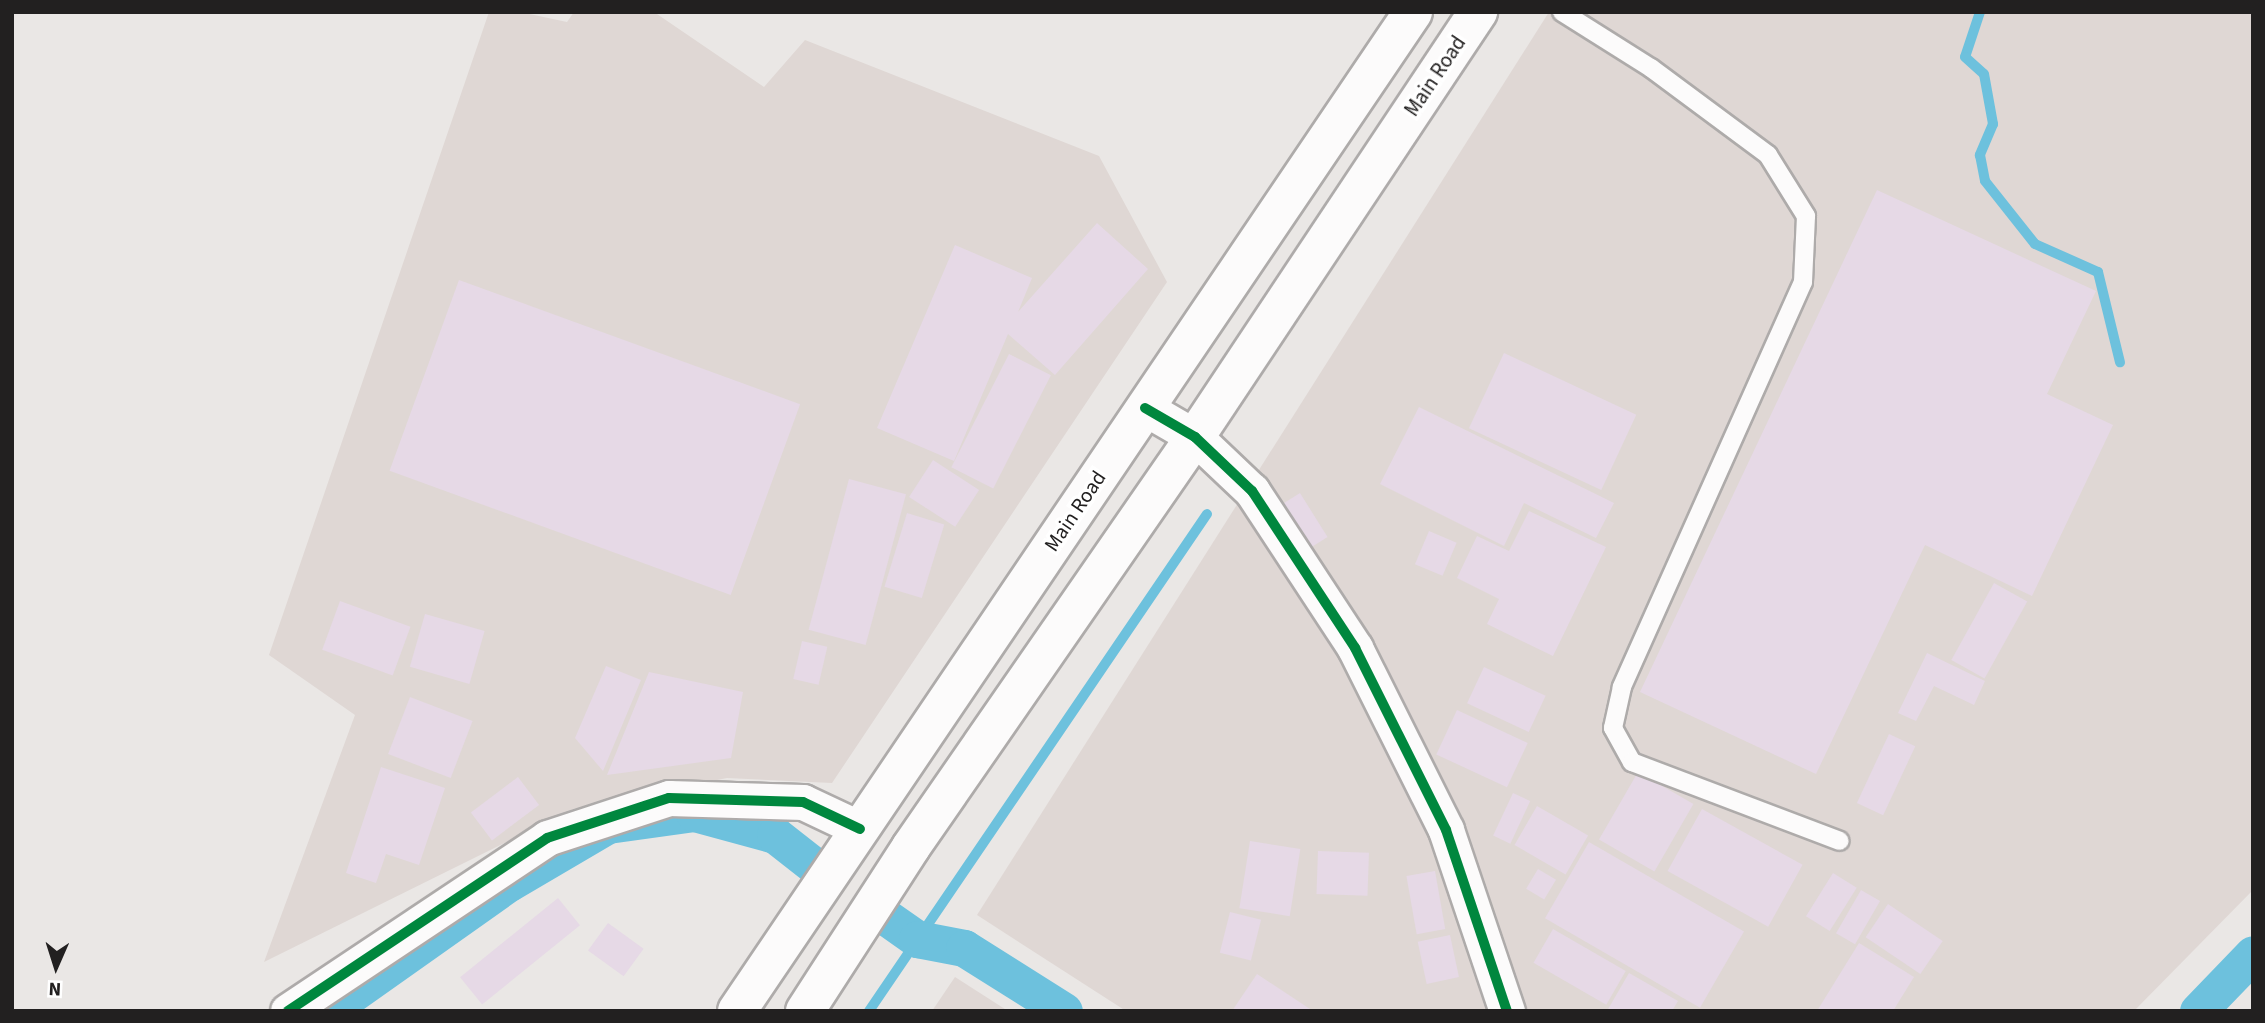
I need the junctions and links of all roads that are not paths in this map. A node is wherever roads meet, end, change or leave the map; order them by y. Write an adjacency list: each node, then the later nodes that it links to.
1 (1413, 12): 4 (main road, Main Road)
2 (1478, 12): 5 (main road, Main Road)
3 (1562, 12): 7 (lane)
4 (1145, 408): 5 (street); 6 (main road, Main Road)
5 (1195, 437): 10 (main road, Main Road); 11 (street)
6 (860, 829): 8 (street); 9 (main road, Main Road)
7 (1840, 841)
8 (288, 1011)
9 (737, 1011)
10 (805, 1011)
11 (1507, 1011)

